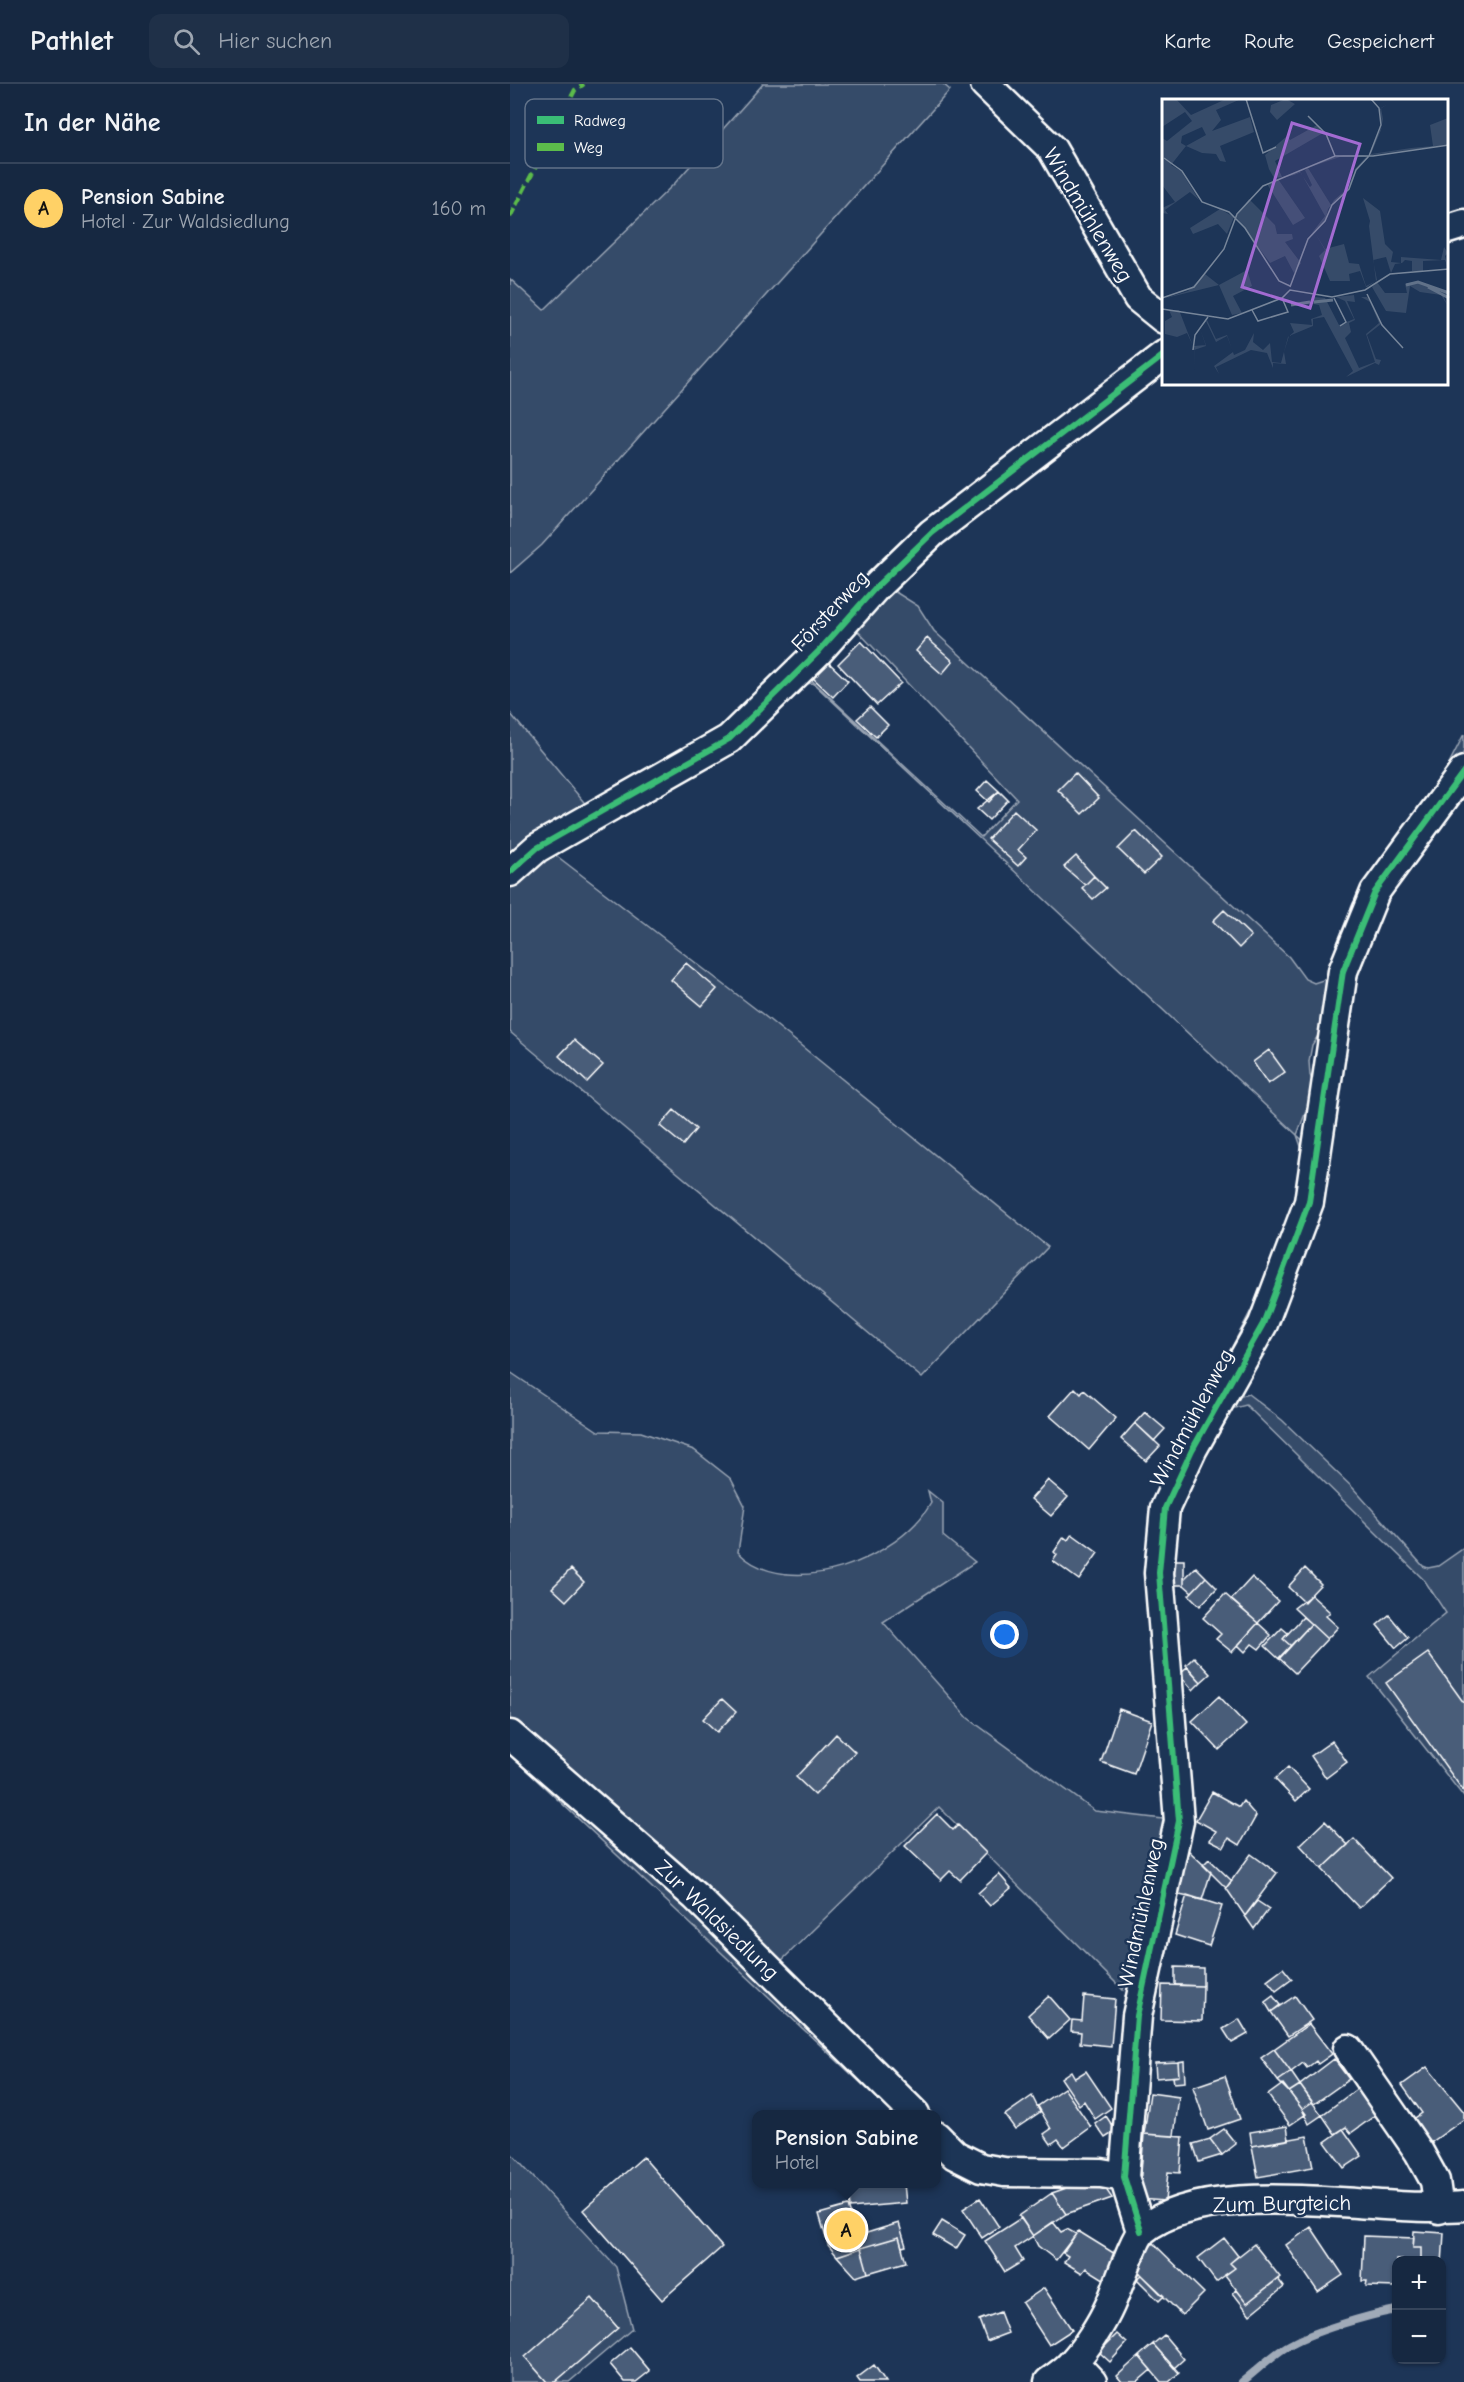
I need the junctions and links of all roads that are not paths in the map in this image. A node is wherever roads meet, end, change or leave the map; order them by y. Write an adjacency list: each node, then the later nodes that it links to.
1 (986, 84): 4 (street, Windmühlenweg)
2 (1464, 224): 3 (street)
3 (1449, 229)
4 (1162, 317)
5 (1162, 358): 7 (street, Försterweg)
6 (1464, 771): 12 (street, Windmühlenweg)
7 (510, 872)
8 (510, 1735): 10 (street, Zur Waldsiedlung)
9 (1348, 2049): 13 (street)
10 (910, 2110)
11 (941, 2141): 12 (street)
12 (1124, 2177): 14 (street, Windmühlenweg)
13 (1451, 2207): 14 (street, Zum Burgteich)
14 (1141, 2231): 15 (street)
15 (1083, 2372): 16 (street)
16 (1049, 2382)

